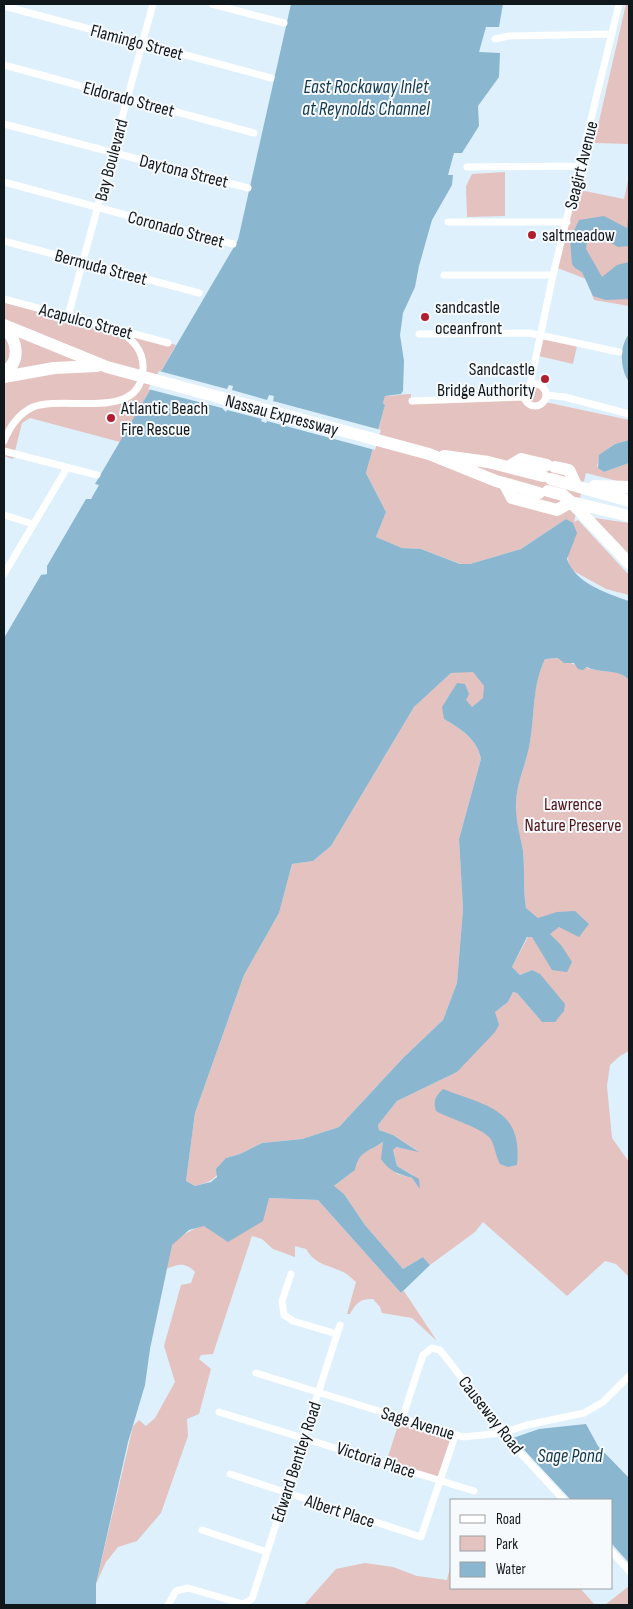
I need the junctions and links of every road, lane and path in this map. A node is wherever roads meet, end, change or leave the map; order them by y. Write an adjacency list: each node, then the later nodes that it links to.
1 (153, 4): 8 (street, Bay Boulevard)
2 (212, 4): 5 (street)
3 (619, 4): 6 (street, Seagirt Avenue)
4 (4, 6): 8 (street, Flamingo Street)
5 (284, 23)
6 (612, 34): 7 (street); 15 (street, Seagirt Avenue)
7 (495, 39)
8 (142, 44): 10 (street, Flamingo Street); 11 (street, Bay Boulevard)
9 (4, 65): 11 (street, Eldorado Street)
10 (271, 78)
11 (127, 98): 13 (street, Eldorado Street); 14 (street, Bay Boulevard)
12 (4, 124): 14 (street, Daytona Street)
13 (254, 133)
14 (113, 153): 18 (street, Daytona Street); 19 (street, Bay Boulevard)
15 (580, 166): 16 (street); 21 (street, Seagirt Avenue)
16 (467, 167)
17 (4, 182): 19 (street, Coronado Street)
18 (248, 188)
19 (98, 208): 23 (street, Coronado Street); 24 (street, Bay Boulevard)
20 (448, 222): 21 (street)
21 (567, 222): 26 (street, Seagirt Avenue)
22 (4, 241): 24 (street, Bermuda Street)
23 (233, 244)
24 (83, 262): 27 (street, Bermuda Street); 29 (street, Bay Boulevard)
25 (444, 275): 26 (street)
26 (553, 275): 33 (street, Seagirt Avenue)
27 (199, 293)
28 (4, 299): 29 (street, Acapulco Street)
29 (68, 316): 31 (street, Acapulco Street)
30 (4, 327): 36 (highway, Nassau Expressway); 37 (highway)
31 (117, 330): 34 (street, Acapulco Street); 44 (street)
32 (419, 334): 33 (street)
33 (540, 334): 35 (street); 39 (street, Seagirt Avenue)
34 (168, 343)
35 (619, 352)
36 (107, 367): 38 (highway, Nassau Expressway); 46 (highway, Nassau Expressway)
37 (4, 372)
38 (4, 376)
39 (530, 385): 40 (street); 41 (street)
40 (546, 395): 41 (street); 43 (street)
41 (524, 397): 42 (street)
42 (412, 401)
43 (629, 414)
44 (4, 441)
45 (4, 451): 47 (street)
46 (429, 454): 49 (highway, Nassau Expressway); 50 (highway, Nassau Expressway)
47 (67, 468): 48 (street); 57 (street)
48 (97, 476)
49 (504, 483): 50 (highway, Nassau Expressway); 54 (highway)
50 (546, 484): 51 (highway, Nassau Expressway); 54 (highway)
51 (576, 485): 52 (highway); 53 (highway, Nassau Expressway)
52 (629, 487)
53 (629, 500)
54 (571, 502): 56 (highway); 58 (highway)
55 (4, 515): 57 (street)
56 (629, 516)
57 (33, 524): 59 (street)
58 (629, 562)
59 (4, 573)
60 (291, 1274): 62 (street)
61 (340, 1325): 62 (street, Edward Bentley Road)
62 (337, 1334): 65 (street, Edward Bentley Road)
63 (256, 1373): 65 (street, Sage Avenue)
64 (629, 1376): 68 (street, Sage Avenue)
65 (318, 1392): 67 (street, Sage Avenue); 70 (street, Edward Bentley Road)
66 (220, 1412): 70 (street, Victoria Place)
67 (402, 1419): 68 (street, Causeway Road); 69 (street, Sage Avenue)
68 (502, 1433): 69 (street, Sage Avenue); 75 (street, Causeway Road)
69 (456, 1436): 72 (street)
70 (304, 1438): 72 (street, Victoria Place); 74 (street, Edward Bentley Road)
71 (230, 1474): 74 (street, Albert Place)
72 (440, 1481): 73 (street, Victoria Place); 74 (street, Albert Place)
73 (474, 1491)
74 (286, 1493): 77 (street, Edward Bentley Road)
75 (563, 1499)
76 (202, 1530): 77 (street)
77 (267, 1552): 80 (street, Edward Bentley Road)
78 (613, 1553): 79 (street)
79 (629, 1571)
80 (168, 1605)

